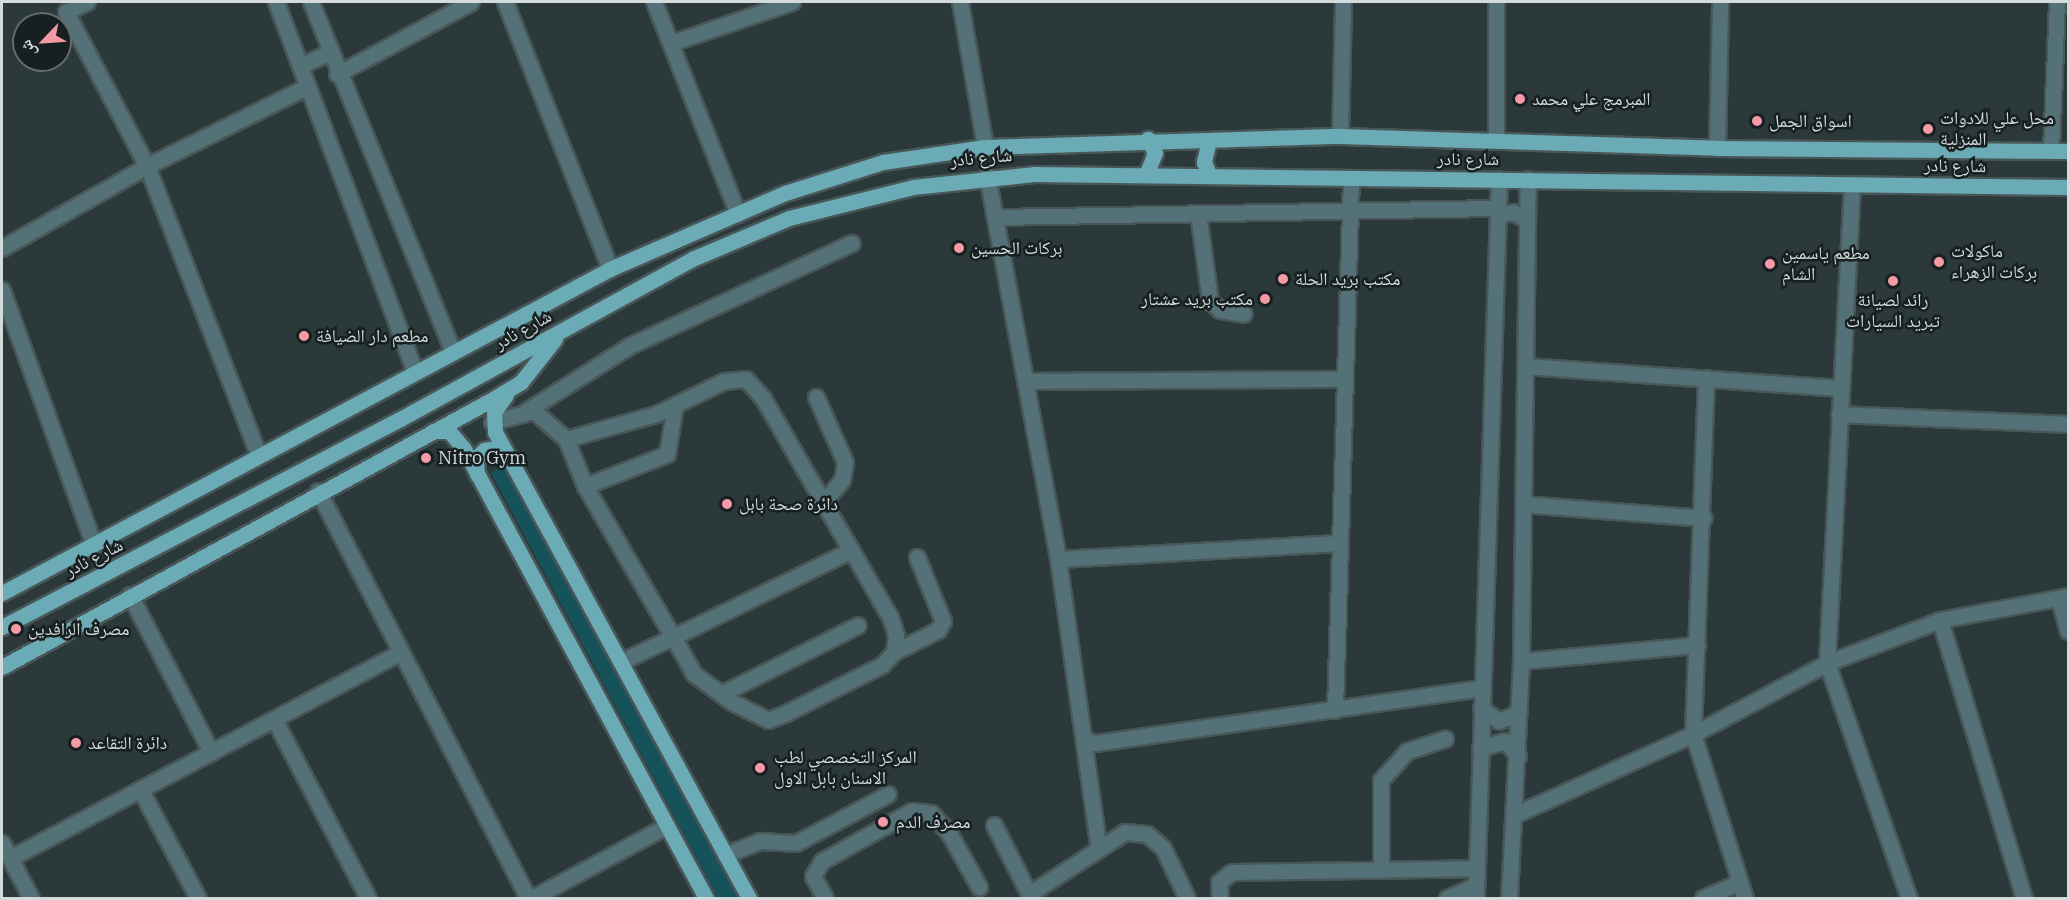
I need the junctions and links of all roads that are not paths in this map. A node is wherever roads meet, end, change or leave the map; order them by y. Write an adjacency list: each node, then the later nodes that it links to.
1 (82, 2): 26 (street)
2 (276, 2): 15 (street)
3 (311, 2): 14 (street)
4 (471, 2): 16 (street)
5 (505, 2): 43 (street)
6 (654, 2): 13 (street)
7 (792, 2): 13 (street)
8 (960, 2): 22 (street)
9 (1343, 2): 18 (street)
10 (1496, 2): 19 (street)
11 (1720, 2): 23 (street)
12 (2057, 2): 24 (street)
13 (671, 43): 38 (street)
14 (330, 52): 15 (street); 16 (street)
15 (300, 66): 17 (street)
16 (338, 74): 47 (street)
17 (306, 87): 26 (street); 49 (street)
18 (1340, 136): 19 (main road, شارع نادر); 21 (main road, شارع نادر)
19 (1496, 138): 23 (main road, شارع نادر)
20 (1148, 139): 21 (main road, شارع نادر); 22 (main road, شارع نادر); 27 (main road)
21 (1209, 140): 29 (main road)
22 (985, 147): 38 (main road, شارع نادر)
23 (1717, 148): 24 (main road, شارع نادر)
24 (2050, 150): 25 (main road, شارع نادر)
25 (2068, 151)
26 (147, 166): 42 (street); 63 (street)
27 (1146, 174): 28 (main road, شارع نادر); 29 (main road, شارع نادر)
28 (987, 176): 39 (street); 46 (main road, شارع نادر)
29 (1210, 176): 30 (main road, شارع نادر)
30 (1350, 178): 31 (main road, شارع نادر); 35 (street)
31 (1499, 179): 32 (main road, شارع نادر); 36 (street)
32 (1528, 179): 33 (main road, شارع نادر); 40 (street)
33 (1852, 184): 34 (main road, شارع نادر); 54 (street)
34 (2068, 187)
35 (1350, 211): 36 (street); 37 (street); 51 (street)
36 (1498, 211): 40 (street); 91 (street)
37 (1198, 213): 39 (street); 45 (street)
38 (738, 214): 43 (main road, شارع نادر)
39 (995, 217): 52 (street)
40 (1527, 220): 48 (street)
41 (852, 243): 57 (street)
42 (2, 248)
43 (610, 269): 47 (main road, شارع نادر)
44 (2, 290): 72 (street)
45 (1244, 314)
46 (577, 323): 53 (main road); 81 (main road, شارع نادر)
47 (453, 352): 49 (main road, شارع نادر)
48 (1525, 366): 50 (street); 69 (street)
49 (416, 372): 63 (main road, شارع نادر)
50 (1706, 378): 54 (street); 70 (street)
51 (1344, 379): 52 (street); 71 (street)
52 (1025, 381): 75 (street)
53 (521, 382): 59 (main road); 61 (main road)
54 (1840, 388): 58 (street)
55 (816, 397): 68 (street)
56 (675, 405): 62 (street); 66 (street); 68 (street)
57 (526, 411): 59 (street); 62 (street)
58 (1839, 414): 60 (street); 89 (street)
59 (492, 422): 64 (main road)
60 (2068, 424)
61 (427, 433): 65 (main road); 67 (main road)
62 (566, 439): 66 (street)
63 (258, 453): 72 (main road, شارع نادر)
64 (508, 459): 65 (main road); 88 (main road)
65 (477, 475): 107 (main road)
66 (585, 486): 83 (street)
67 (318, 491): 77 (main road); 85 (street)
68 (825, 500): 73 (street)
69 (1523, 504): 70 (street); 87 (street)
70 (1702, 518): 84 (street)
71 (1339, 543): 75 (street); 94 (street)
72 (94, 545): 76 (main road, شارع نادر)
73 (851, 550): 83 (street); 86 (street)
74 (918, 557): 86 (street)
75 (1058, 559): 99 (street)
76 (2, 593)
77 (130, 595): 90 (main road); 101 (street)
78 (2064, 597): 79 (street); 82 (street)
79 (1940, 620): 89 (street); 132 (street)
80 (858, 625): 92 (street)
81 (2, 627)
82 (2068, 631)
83 (673, 637): 88 (street); 92 (street)
84 (1697, 645): 87 (street); 97 (street)
85 (400, 652): 96 (street); 121 (street)
86 (894, 652): 92 (street)
87 (1521, 661): 95 (street)
88 (620, 662): 110 (main road)
89 (1827, 663): 97 (street); 131 (street)
90 (2, 667)
91 (1481, 688): 93 (street); 94 (street)
92 (721, 694)
93 (1481, 708): 95 (street); 100 (street)
94 (1335, 710): 99 (street)
95 (1519, 712): 102 (street)
96 (274, 718): 101 (street); 120 (street)
97 (1693, 734): 105 (street); 114 (street)
98 (1445, 738): 113 (street)
99 (1084, 740): 109 (street)
100 (1480, 748): 102 (street); 112 (street)
101 (211, 752): 103 (street)
102 (1518, 756): 105 (street)
103 (140, 789): 111 (street); 119 (street)
104 (888, 794): 110 (street)
105 (1516, 814): 128 (street)
106 (994, 825): 117 (street)
107 (666, 826): 121 (street); 122 (main road)
108 (2, 843): 111 (street)
109 (1098, 845): 117 (street); 125 (street)
110 (725, 855): 123 (main road)
111 (10, 858): 118 (street)
112 (1477, 868): 113 (street); 116 (street)
113 (1381, 870): 126 (street)
114 (1740, 882): 129 (street); 130 (street)
115 (979, 887): 124 (street)
116 (1476, 892): 127 (street)
117 (1030, 896)
118 (30, 898)
119 (198, 898)
120 (368, 898)
121 (530, 898)
122 (706, 898)
123 (749, 898)
124 (825, 898)
125 (1186, 898)
126 (1220, 898)
127 (1447, 898)
128 (1509, 898)
129 (1703, 898)
130 (1745, 898)
131 (1909, 898)
132 (2024, 898)

